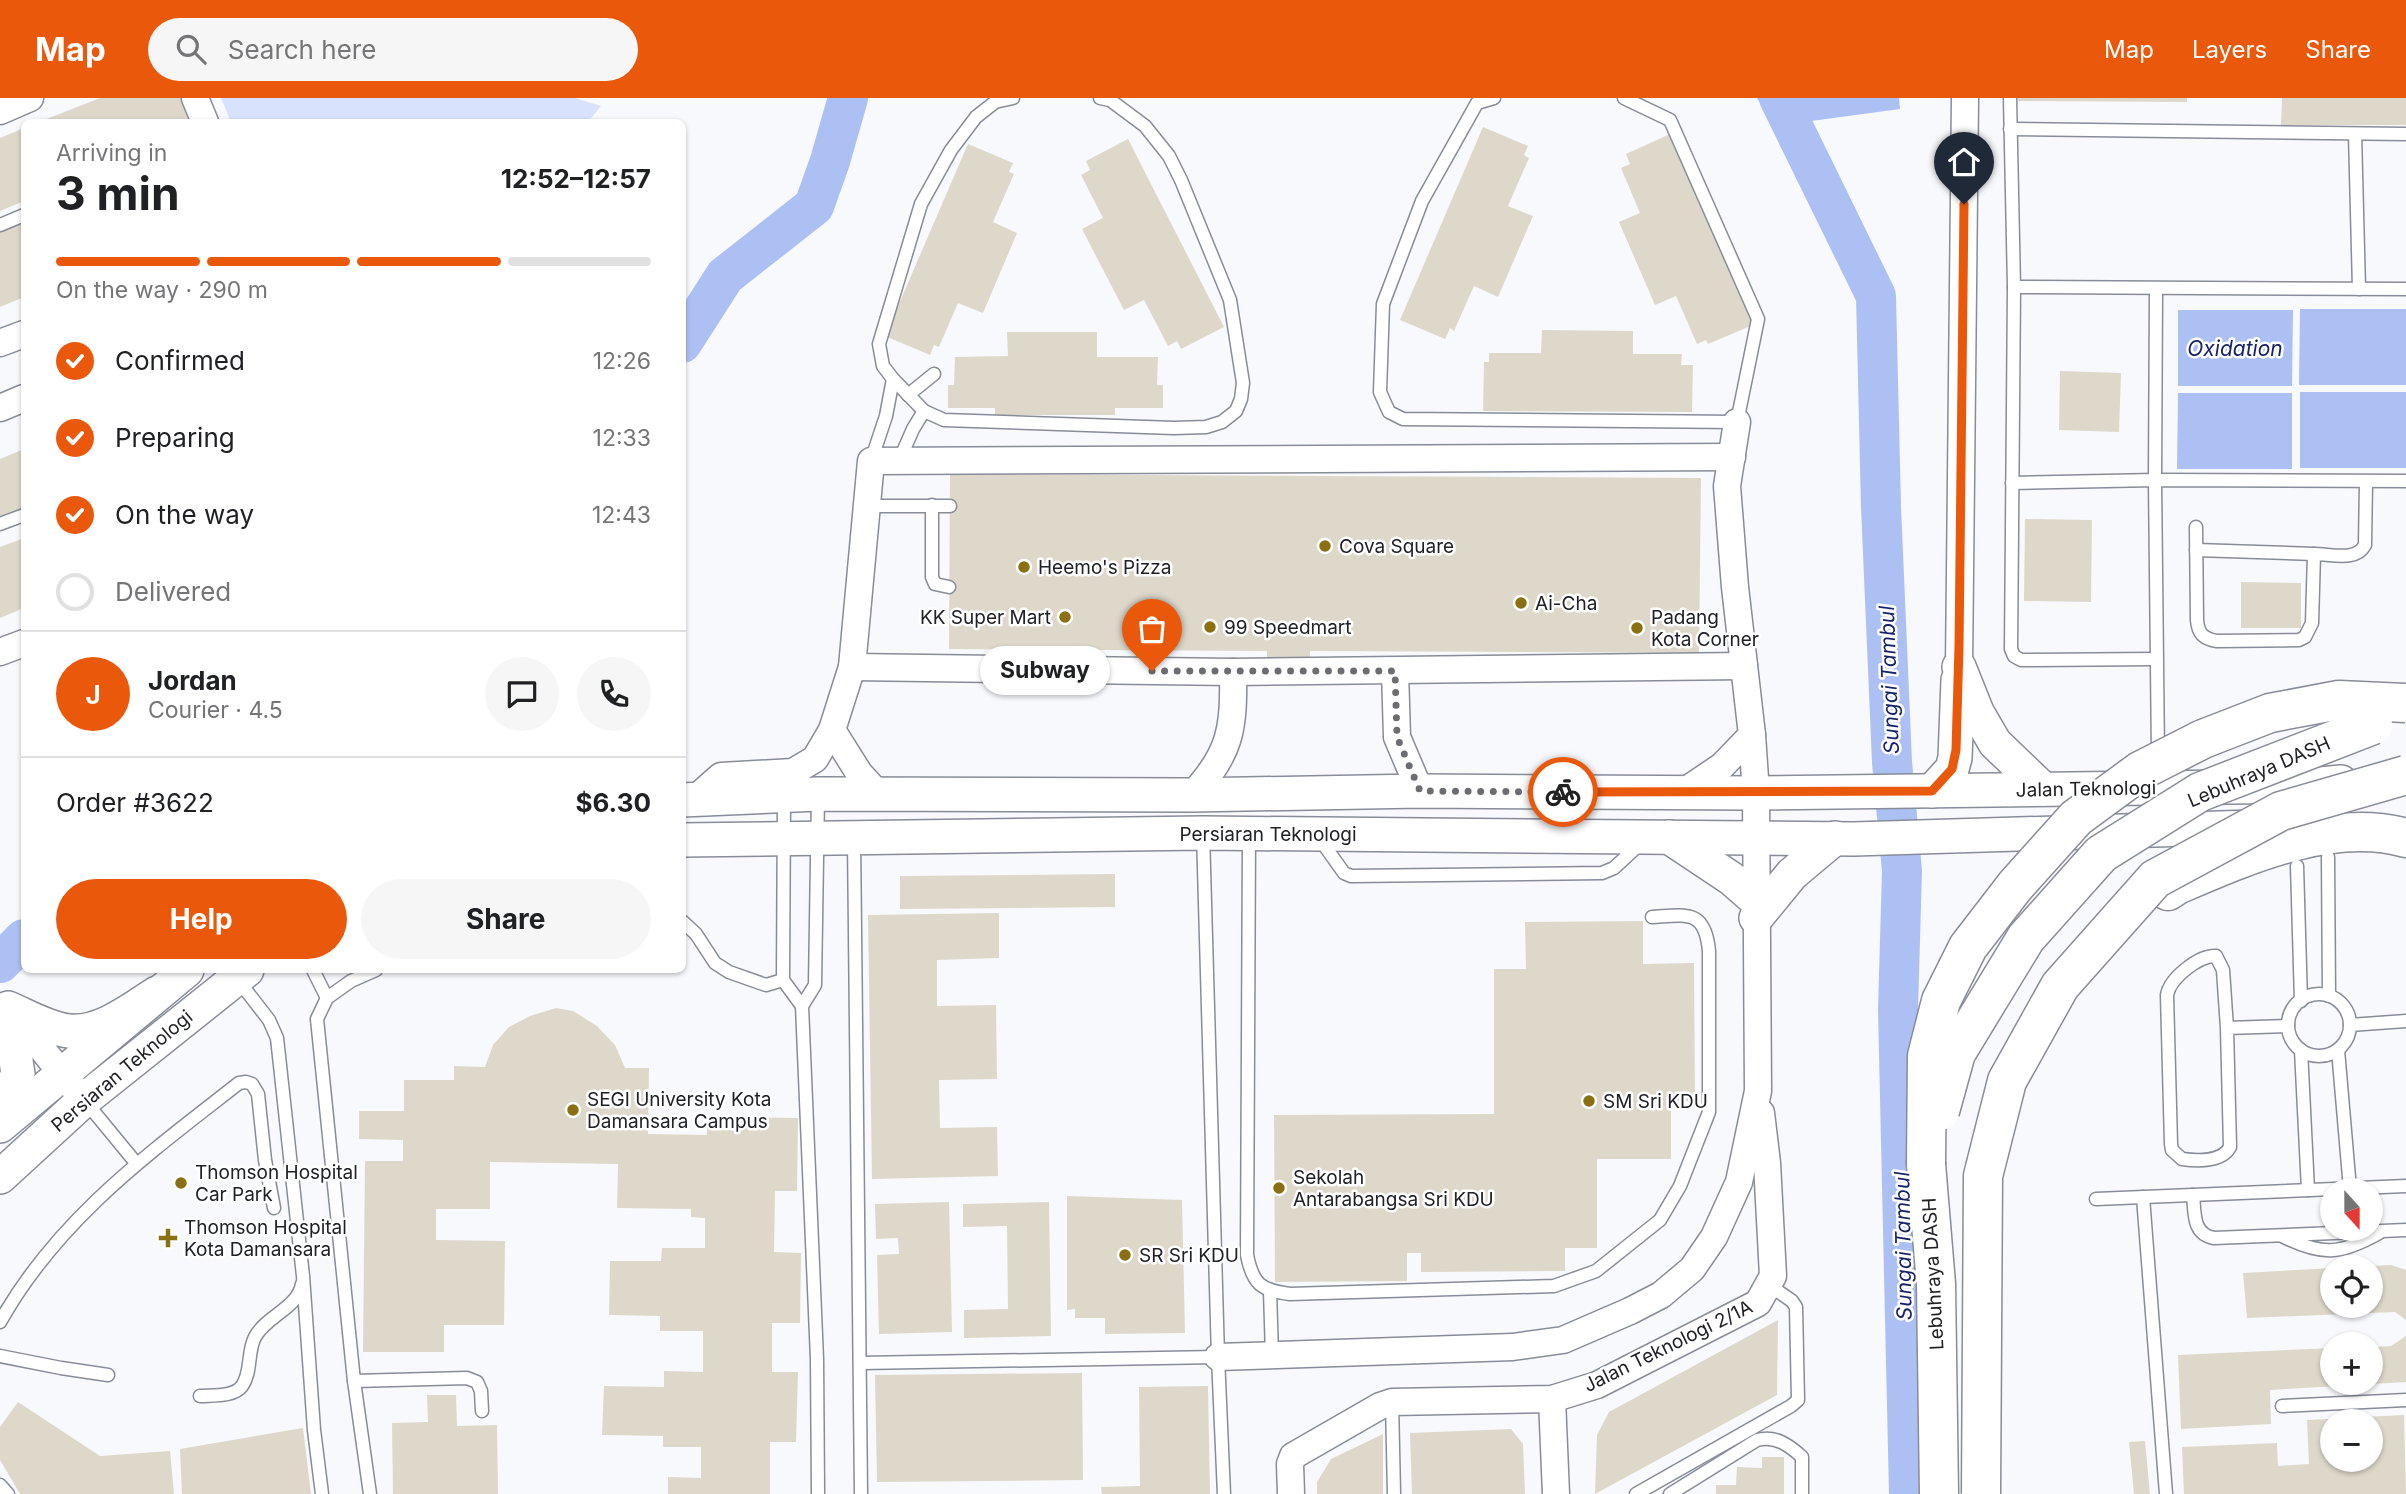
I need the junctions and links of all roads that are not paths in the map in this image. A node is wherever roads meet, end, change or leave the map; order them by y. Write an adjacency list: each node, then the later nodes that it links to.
1 (30, 98): 9 (street)
2 (195, 98): 10 (street)
3 (1013, 98): 23 (lane)
4 (1100, 98): 27 (lane)
5 (1493, 98): 28 (lane)
6 (1624, 98): 28 (lane)
7 (1965, 98): 50 (street)
8 (2010, 98): 11 (lane)
9 (0, 111)
10 (204, 119)
11 (2010, 129): 12 (lane); 16 (lane)
12 (2355, 134): 13 (lane); 18 (lane)
13 (2406, 134)
14 (21, 216): 15 (lane)
15 (0, 225)
16 (2014, 287): 17 (lane); 35 (lane)
17 (2156, 289): 18 (lane); 32 (lane)
18 (2359, 289): 19 (lane)
19 (2406, 289)
20 (21, 335): 21 (street)
21 (0, 343)
22 (934, 374): 24 (lane)
23 (893, 379): 24 (lane); 30 (lane)
24 (908, 395): 27 (lane)
25 (21, 399): 26 (street)
26 (0, 408)
27 (924, 411): 31 (lane)
28 (1737, 422): 29 (street)
29 (1732, 457): 31 (street); 48 (street)
30 (871, 461): 31 (street); 37 (street)
31 (899, 461)
32 (2155, 480): 34 (lane); 35 (lane); 47 (lane)
33 (2406, 481): 34 (lane)
34 (2366, 482): 43 (lane)
35 (2012, 483): 47 (lane)
36 (932, 505): 37 (lane); 38 (lane); 44 (lane)
37 (866, 506): 49 (street)
38 (950, 506)
39 (21, 516): 40 (lane)
40 (0, 524)
41 (2196, 527): 42 (lane)
42 (2196, 550): 43 (lane); 43 (lane)
43 (2314, 554)
44 (949, 587)
45 (21, 644): 46 (street)
46 (0, 652)
47 (2156, 659): 58 (lane)
48 (1744, 666): 51 (street); 56 (street)
49 (852, 667): 52 (street); 55 (street)
50 (1959, 667): 59 (street); 61 (street)
51 (1395, 671): 52 (street); 60 (street)
52 (1233, 672): 68 (street)
53 (2406, 703): 110 (highway, bridge)
54 (2406, 718): 110 (highway, Lebuhraya DASH, bridge)
55 (832, 730): 67 (street); 69 (street)
56 (1752, 735): 63 (street); 64 (street)
57 (2406, 776): 58 (street, Jalan Teknologi); 86 (highway, bridge)
58 (2159, 788): 59 (street, Jalan Teknologi)
59 (2043, 789): 61 (street, Jalan Teknologi)
60 (1420, 791): 63 (street, Persiaran Teknologi); 68 (street, Persiaran Teknologi)
61 (1926, 791): 62 (street, Jalan Teknologi)
62 (1850, 792): 64 (street, Persiaran Teknologi)
63 (1682, 793): 64 (street, Persiaran Teknologi)
64 (1756, 793): 77 (street)
65 (818, 794): 66 (street, Persiaran Teknologi); 67 (street, Persiaran Teknologi); 76 (lane)
66 (784, 795): 69 (street, Persiaran Teknologi); 75 (lane)
67 (879, 795): 68 (street, Persiaran Teknologi)
68 (1192, 796)
69 (689, 799)
70 (2406, 818): 79 (street)
71 (1203, 833): 72 (street, Persiaran Teknologi); 73 (street, Persiaran Teknologi); 132 (lane)
72 (1249, 833): 74 (street, Persiaran Teknologi); 128 (lane)
73 (854, 837): 76 (street, Persiaran Teknologi); 133 (lane)
74 (1658, 837): 77 (street, Persiaran Teknologi); 83 (street)
75 (783, 838): 76 (street, Persiaran Teknologi); 80 (street, Persiaran Teknologi); 91 (lane)
76 (817, 838): 97 (lane)
77 (1757, 838): 79 (street, Persiaran Teknologi); 83 (street)
78 (2406, 838): 86 (highway, bridge)
79 (1844, 839): 83 (street)
80 (686, 840)
81 (2328, 857): 93 (lane)
82 (2297, 866): 95 (lane)
83 (1756, 909): 105 (street)
84 (1652, 917): 128 (lane)
85 (686, 925): 91 (lane)
86 (2104, 936): 156 (highway, bridge)
87 (183, 973): 92 (street, Persiaran Teknologi)
88 (241, 973): 106 (street, Persiaran Teknologi); 126 (lane)
89 (314, 973): 94 (lane)
90 (369, 973): 94 (lane)
91 (783, 980): 97 (lane)
92 (157, 993): 96 (street); 104 (street, Persiaran Teknologi)
93 (2329, 996): 95 (lane); 99 (lane)
94 (327, 998): 135 (lane)
95 (2301, 1001): 100 (lane)
96 (4, 1004): 104 (street); 107 (street)
97 (802, 1006): 146 (lane)
98 (2406, 1021): 99 (lane)
99 (2350, 1025): 102 (lane)
100 (2288, 1026): 101 (lane); 103 (lane)
101 (2227, 1028): 101 (lane)
102 (2338, 1050): 103 (lane); 112 (lane)
103 (2301, 1051): 115 (lane)
104 (62, 1074): 106 (street); 108 (street, Persiaran Teknologi)
105 (1758, 1091): 127 (street, Jalan Teknologi 2/1A); 130 (street)
106 (84, 1100): 109 (lane); 111 (street, Persiaran Teknologi)
107 (0, 1111)
108 (0, 1126)
109 (136, 1163): 120 (lane); 129 (lane)
110 (1926, 1164): 155 (highway, Lebuhraya DASH)
111 (0, 1177)
112 (2349, 1178)
113 (2406, 1186): 114 (lane)
114 (2384, 1187)
115 (2308, 1190): 116 (lane); 117 (lane)
116 (2320, 1190)
117 (2193, 1195): 118 (lane); 124 (lane)
118 (2143, 1197): 119 (lane); 157 (lane)
119 (2096, 1199)
120 (274, 1208)
121 (2406, 1230): 122 (lane)
122 (2384, 1231)
123 (2320, 1233): 124 (lane)
124 (2278, 1235): 125 (lane)
125 (2363, 1241)
126 (303, 1276): 136 (lane); 144 (lane)
127 (1769, 1285): 137 (street, Jalan Teknologi 2/1A); 152 (lane)
128 (1270, 1291): 130 (lane)
129 (0, 1322)
130 (1272, 1355): 132 (street)
131 (0, 1356): 134 (lane)
132 (1218, 1357): 133 (lane); 148 (lane)
133 (861, 1363): 147 (lane)
134 (108, 1375)
135 (354, 1381): 141 (lane); 145 (lane)
136 (200, 1396)
137 (1552, 1399): 139 (street, Jalan Teknologi 2/1A); 151 (street)
138 (2406, 1400): 140 (lane)
139 (1392, 1402): 149 (street, Jalan Teknologi 2/1A); 150 (lane)
140 (2282, 1406)
141 (482, 1411)
142 (0, 1485): 143 (lane)
143 (8, 1494)
144 (322, 1494)
145 (370, 1494)
146 (818, 1494)
147 (861, 1494)
148 (1224, 1494)
149 (1291, 1494)
150 (1394, 1494)
151 (1556, 1494)
152 (1636, 1494)
153 (1670, 1494): 154 (lane)
154 (1802, 1494)
155 (1939, 1494)
156 (1981, 1494)
157 (2166, 1494)

